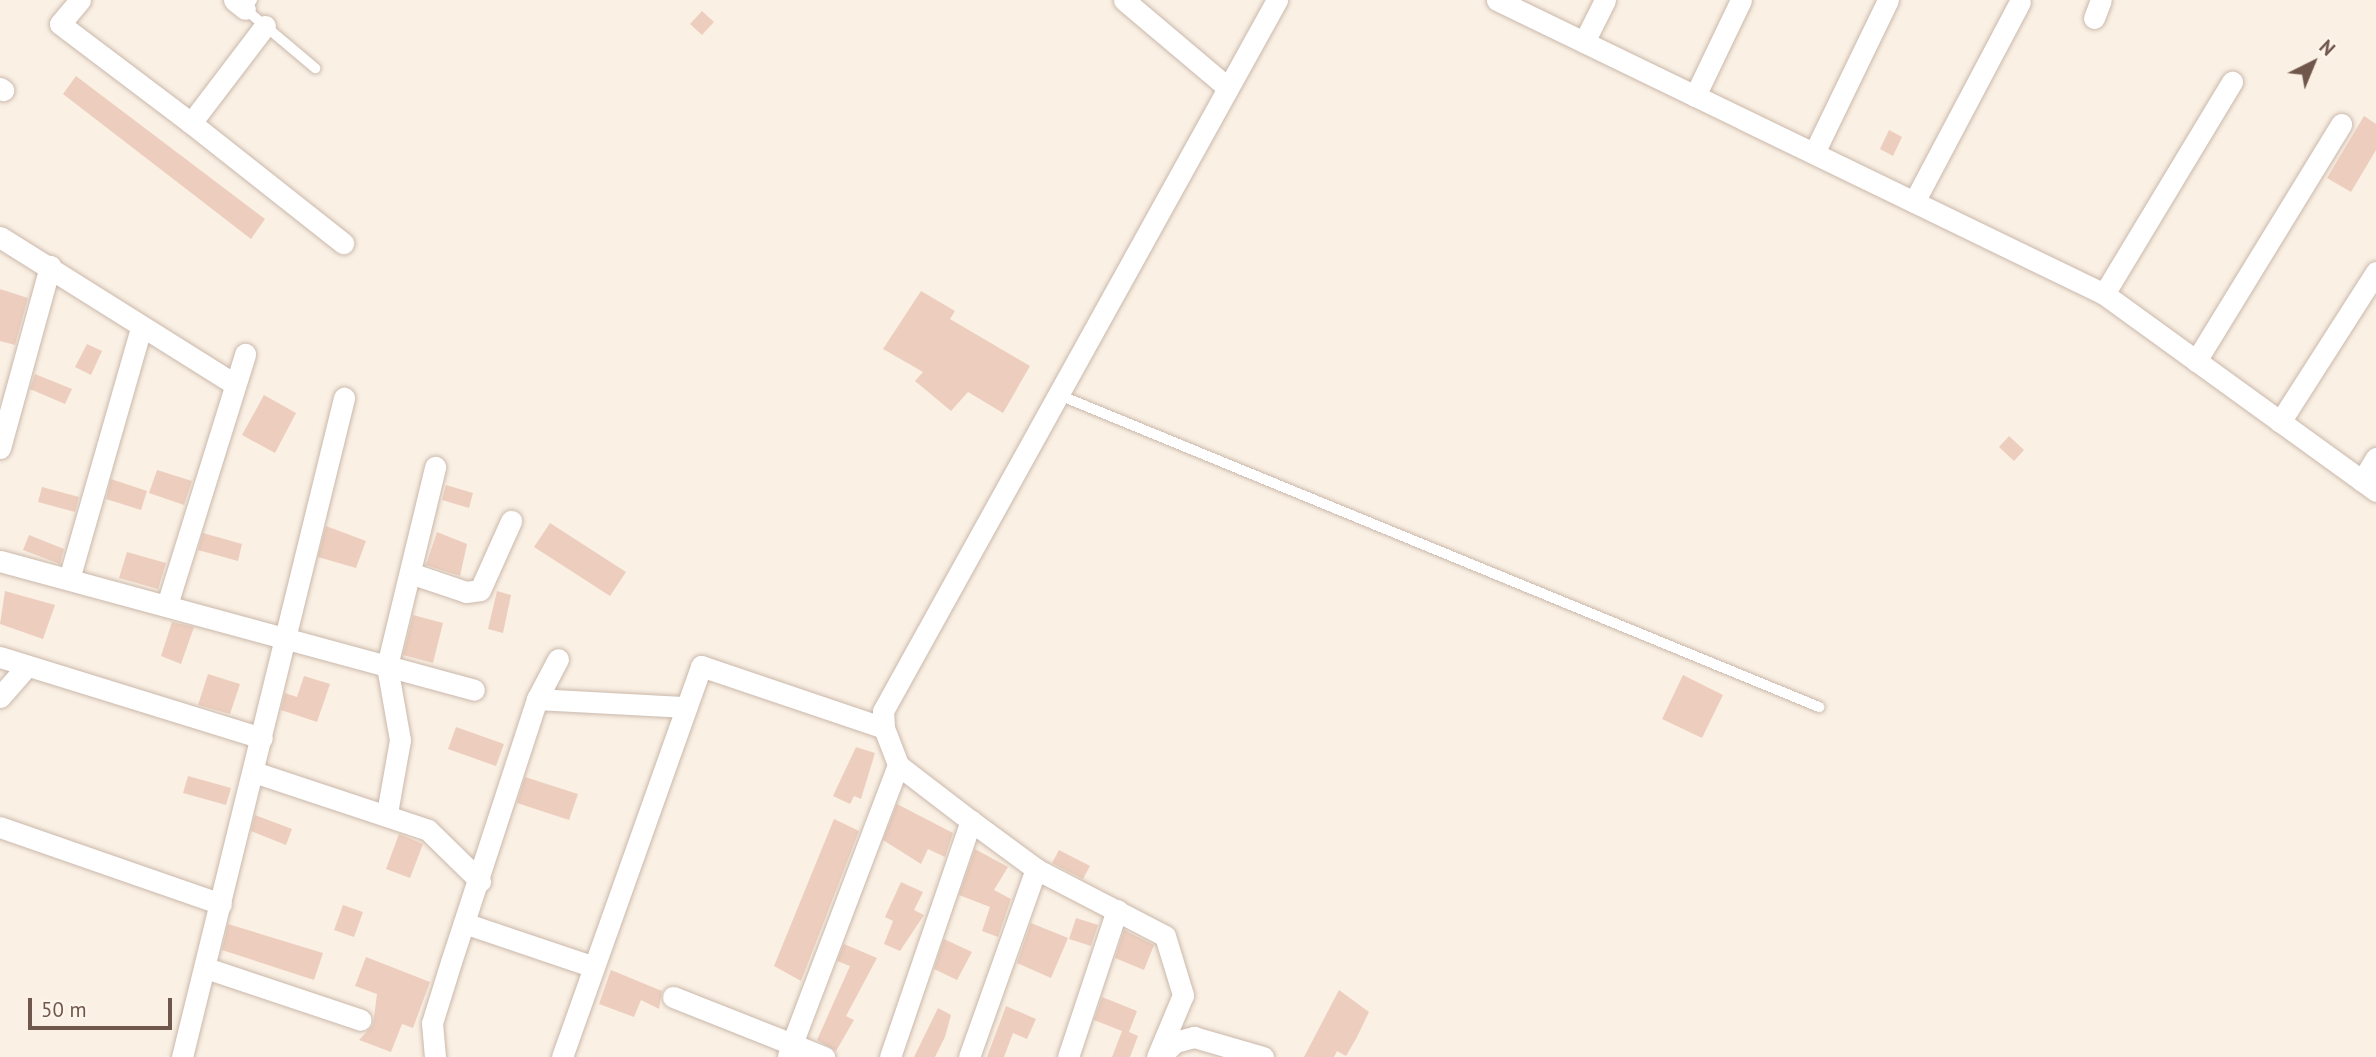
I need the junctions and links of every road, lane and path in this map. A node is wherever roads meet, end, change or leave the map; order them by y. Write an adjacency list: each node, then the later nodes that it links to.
1 (80, 0): 16 (street)
2 (1124, 0): 14 (street)
3 (1277, 0): 14 (street)
4 (1497, 0): 11 (street)
5 (1605, 0): 11 (street)
6 (1741, 0): 15 (street)
7 (1888, 0): 18 (street)
8 (2020, 2): 19 (street)
9 (243, 3): 10 (lane)
10 (265, 26): 12 (lane); 16 (street)
11 (1584, 42): 15 (street)
12 (315, 68)
13 (2232, 82): 24 (street)
14 (1228, 89): 29 (street)
15 (1695, 96): 18 (street)
16 (191, 123): 21 (street)
17 (2341, 124): 27 (street)
18 (1814, 153): 19 (street)
19 (1914, 202): 24 (street)
20 (0, 237): 22 (street)
21 (343, 243)
22 (50, 267): 25 (street); 32 (street)
23 (2376, 272): 31 (street)
24 (2104, 294): 27 (street)
25 (141, 328): 28 (street); 39 (street)
26 (245, 354): 28 (street)
27 (2196, 361): 31 (street)
28 (233, 383): 40 (street)
29 (1059, 395): 50 (lane); 51 (street)
30 (344, 398): 41 (street)
31 (2280, 422): 35 (street)
32 (0, 448)
33 (2376, 458): 35 (street)
34 (435, 467): 38 (street)
35 (2369, 486)
36 (511, 521): 38 (street)
37 (1, 564): 39 (street)
38 (410, 573): 45 (street)
39 (69, 579): 40 (street)
40 (167, 605): 41 (street)
41 (286, 637): 45 (street); 52 (street)
42 (0, 657): 44 (street)
43 (558, 659): 48 (street)
44 (27, 666): 47 (street); 52 (street)
45 (387, 666): 46 (street); 55 (street)
46 (474, 690)
47 (0, 697)
48 (537, 699): 49 (street); 59 (street)
49 (686, 707): 51 (street); 63 (street)
50 (1819, 707)
51 (884, 728): 53 (street)
52 (261, 738): 54 (street)
53 (898, 765): 56 (street); 67 (street)
54 (254, 772): 55 (street); 60 (street)
55 (387, 813): 59 (street)
56 (971, 821): 58 (street); 72 (street)
57 (0, 827): 60 (street)
58 (1036, 869): 61 (street); 73 (street)
59 (480, 881): 62 (street)
60 (221, 904): 64 (street)
61 (1117, 910): 74 (street); 75 (street)
62 (464, 923): 63 (street); 69 (street)
63 (594, 967): 70 (street)
64 (206, 968): 66 (street); 68 (street)
65 (673, 997): 67 (street)
66 (361, 1020)
67 (790, 1051): 71 (street)
68 (181, 1057)
69 (435, 1057)
70 (562, 1057)
71 (825, 1057)
72 (890, 1057)
73 (969, 1057)
74 (1068, 1057)
75 (1158, 1057): 76 (street)
76 (1263, 1057)

